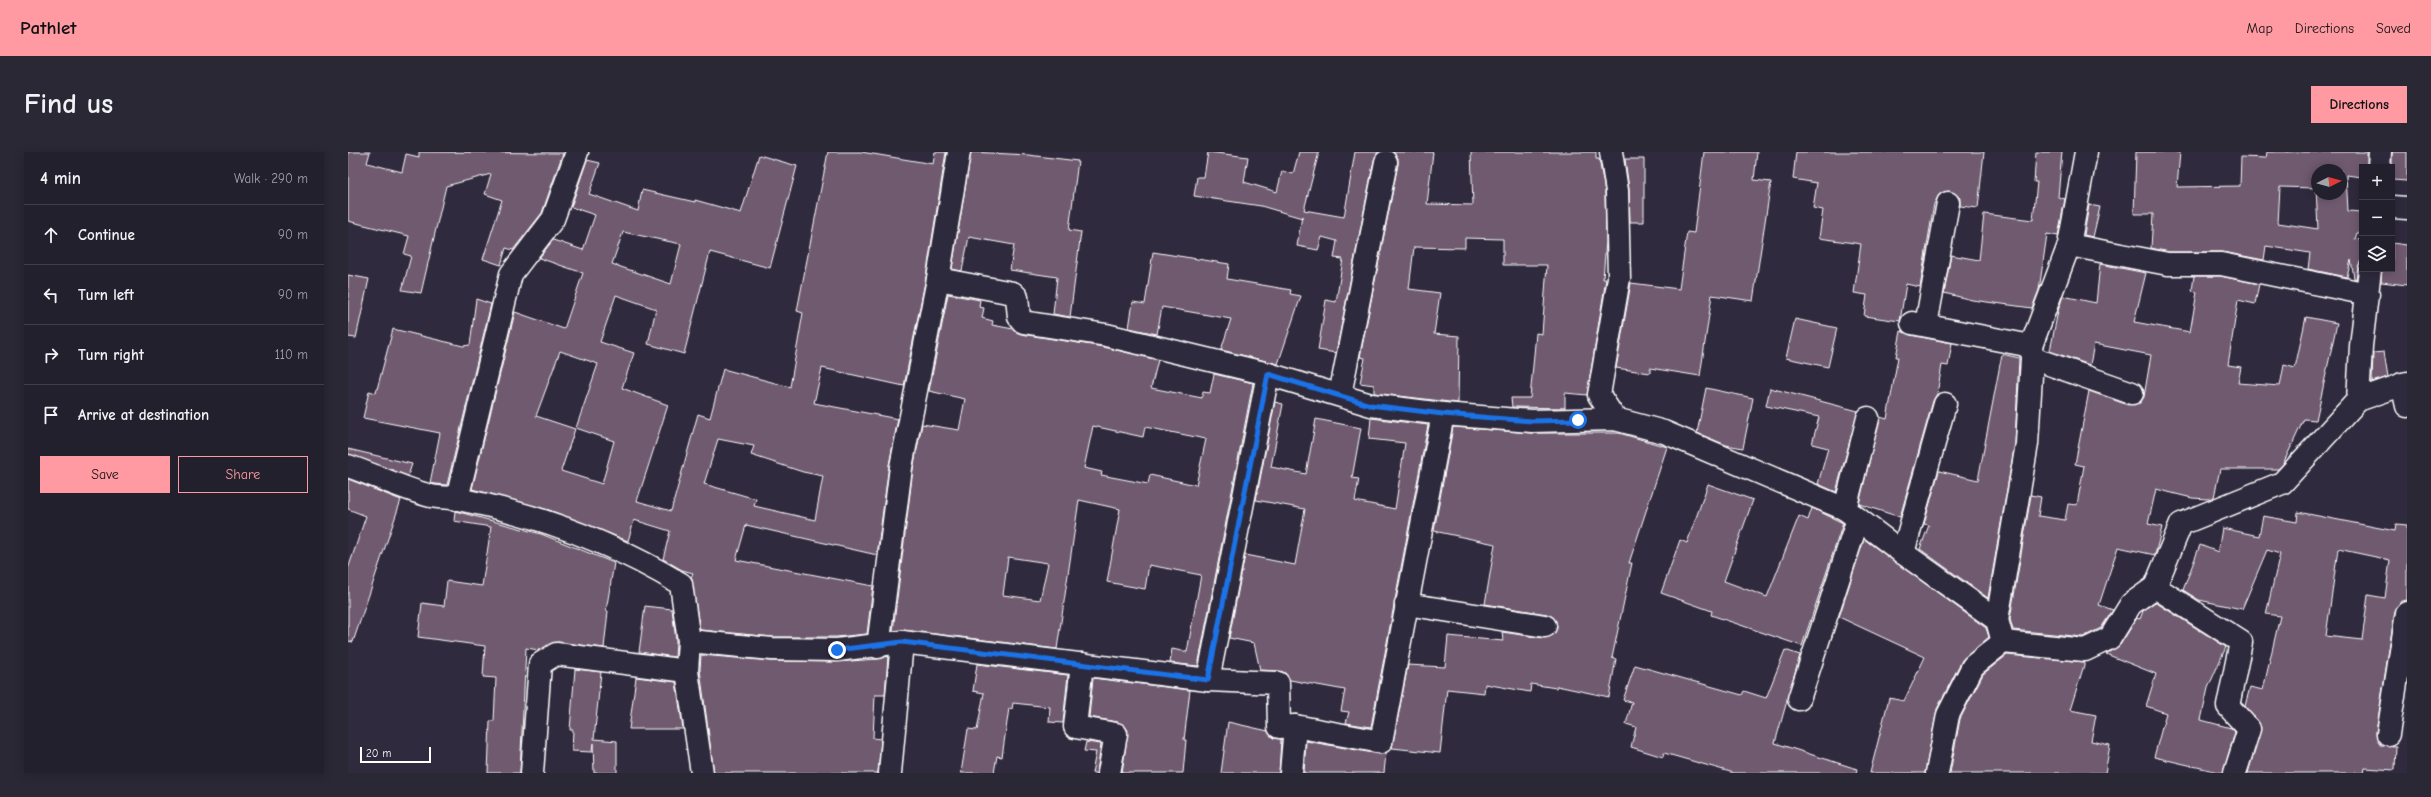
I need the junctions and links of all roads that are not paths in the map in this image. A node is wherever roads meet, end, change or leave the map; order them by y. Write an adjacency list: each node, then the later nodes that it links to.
1 (577, 152): 27 (street)
2 (959, 152): 13 (street)
3 (1611, 152): 25 (street)
4 (2086, 152): 11 (street)
5 (2380, 152): 7 (street)
6 (1386, 162): 19 (street)
7 (2379, 164)
8 (1948, 203): 15 (street)
9 (2395, 207): 10 (street)
10 (2407, 208)
11 (2069, 245): 14 (street); 15 (street)
12 (2370, 272): 14 (street)
13 (938, 279): 16 (street); 38 (street)
14 (2368, 294): 20 (street)
15 (2032, 352): 18 (street); 33 (street)
16 (1268, 374): 19 (street); 41 (street)
17 (2405, 384): 20 (street); 22 (street)
18 (2132, 393)
19 (1340, 395): 23 (street)
20 (2358, 400): 30 (street)
21 (1945, 404): 29 (street)
22 (2407, 406)
23 (1443, 414): 25 (street); 31 (street)
24 (1868, 418): 28 (street)
25 (1615, 419): 28 (street)
26 (348, 466): 27 (street)
27 (457, 499): 35 (street)
28 (1852, 514): 29 (street); 42 (street)
29 (1903, 554): 33 (street)
30 (2155, 587): 37 (street); 51 (street)
31 (1406, 604): 34 (street); 43 (street)
32 (2407, 614): 44 (street)
33 (1997, 620): 37 (street)
34 (1545, 626)
35 (689, 641): 38 (street); 40 (street)
36 (902, 642): 38 (street); 39 (street); 47 (street)
37 (2003, 642): 50 (street)
38 (878, 647)
39 (1082, 664): 41 (street); 48 (street)
40 (687, 670): 45 (street); 46 (street)
41 (1208, 680): 43 (street)
42 (1799, 699)
43 (1295, 726): 49 (street)
44 (2388, 734)
45 (532, 773)
46 (702, 773)
47 (890, 773)
48 (1109, 773)
49 (1291, 773)
50 (1937, 773)
51 (2235, 773)

